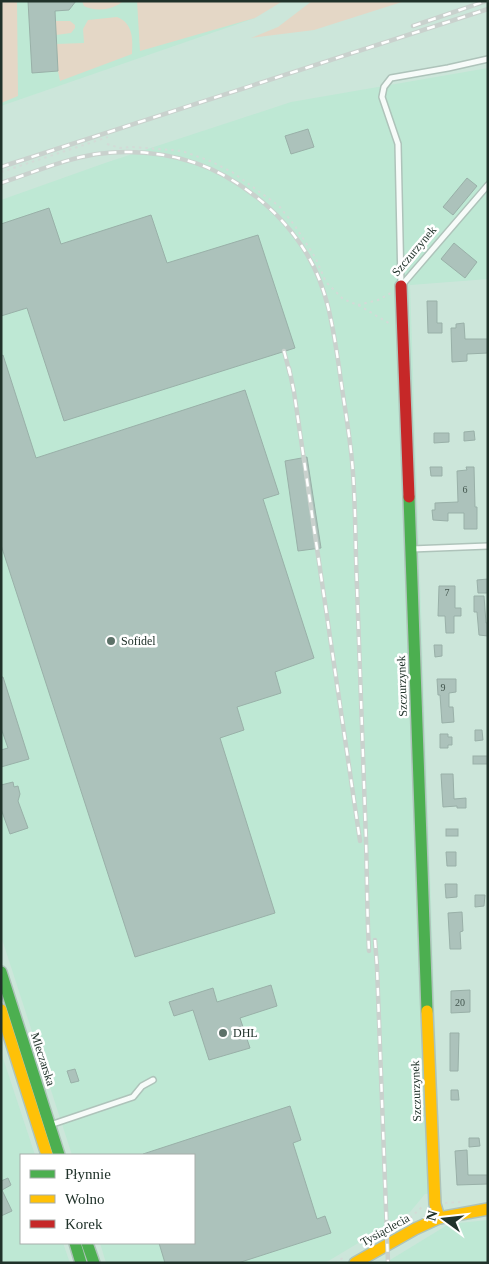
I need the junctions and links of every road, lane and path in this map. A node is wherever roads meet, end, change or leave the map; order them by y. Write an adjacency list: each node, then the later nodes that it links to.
1 (488, 59): 6 (lane)
2 (108, 137): 4 (path)
3 (107, 144): 7 (path)
4 (1, 172)
5 (488, 185): 6 (lane, Szczurzynek)
6 (401, 286): 7 (path); 8 (street, Szczurzynek)
7 (358, 305): 8 (path)
8 (403, 335): 10 (street, Szczurzynek)
9 (488, 546): 10 (lane)
10 (410, 549): 19 (street, Szczurzynek)
11 (1, 972): 15 (street, Mleczarska)
12 (1, 1010): 14 (street, Mleczarska)
13 (153, 1080): 15 (lane)
14 (35, 1117): 15 (lane); 16 (street, Mleczarska)
15 (50, 1125): 17 (street, Mleczarska)
16 (47, 1154)
17 (59, 1154)
18 (488, 1209): 19 (street, Tysiąclecia)
19 (439, 1218): 24 (street, Tysiąclecia)
20 (75, 1244): 22 (street)
21 (87, 1244): 23 (street)
22 (81, 1263)
23 (94, 1263)
24 (355, 1263)

